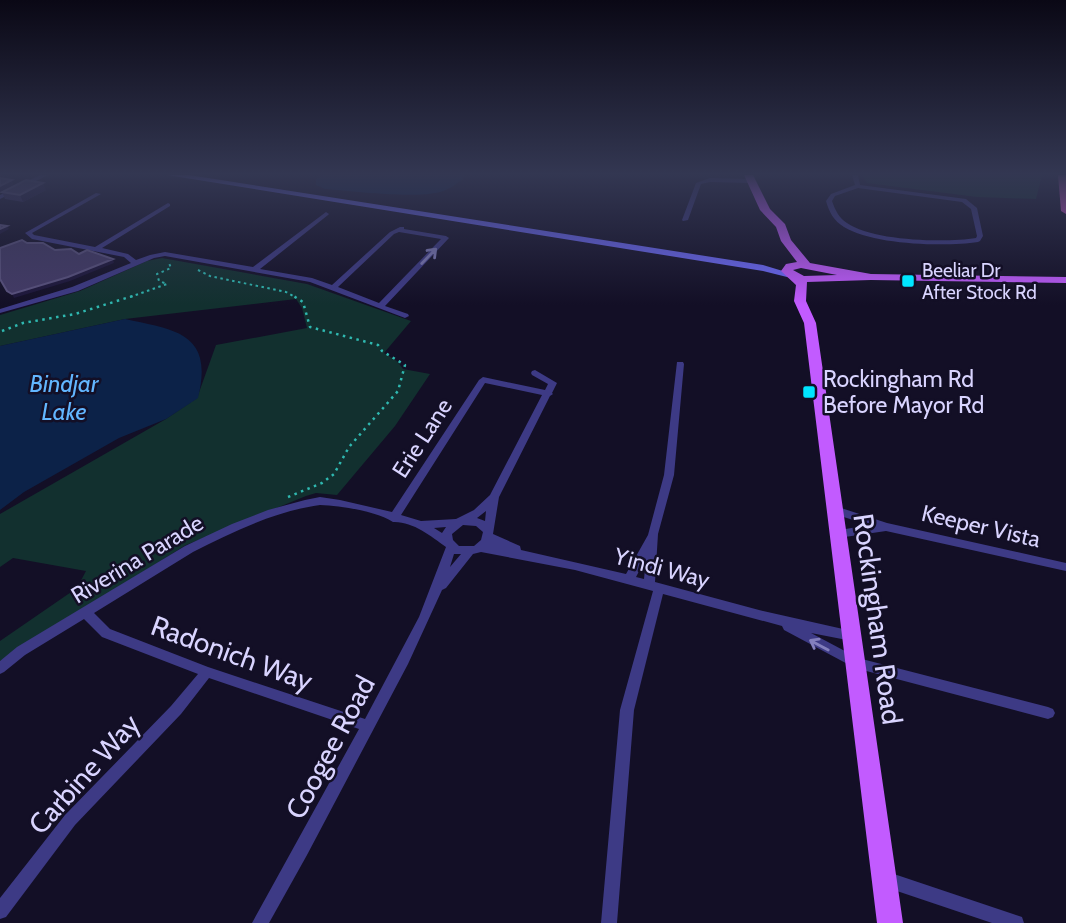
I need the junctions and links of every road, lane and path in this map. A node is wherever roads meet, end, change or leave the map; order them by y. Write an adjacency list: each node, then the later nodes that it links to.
1 (55, 218): 11 (street)
2 (147, 218): 11 (street)
3 (321, 218): 15 (street)
4 (445, 218): 16 (main road)
5 (771, 218): 8 (main road, Rockingham Road)
6 (838, 218): 9 (street)
7 (977, 218): 9 (street)
8 (773, 221): 16 (main road, Rockingham Road); 17 (main road, Rockingham Road)
9 (978, 240): 10 (street)
10 (987, 243)
11 (96, 249): 14 (street)
12 (165, 254): 13 (street); 14 (street); 24 (path)
13 (192, 258): 15 (street); 29 (path)
14 (135, 263): 21 (street)
15 (254, 270): 19 (street)
16 (791, 271): 17 (main road); 23 (main road, Rockingham Road)
17 (811, 273): 18 (main road); 23 (main road, Rockingham Road)
18 (1066, 280)
19 (334, 287): 20 (street); 20 (street, one-way to 19)
20 (382, 305): 22 (street)
21 (0, 311)
22 (405, 316)
23 (810, 323): 31 (main road, Rockingham Road)
24 (2, 331)
25 (680, 364): 37 (street)
26 (535, 373): 27 (street)
27 (549, 394): 28 (street); 32 (street, Erie Lane)
28 (494, 497): 33 (street); 36 (street)
29 (283, 499)
30 (303, 503): 32 (street, Yindi Way); 46 (street, Riverina Parade)
31 (835, 510): 35 (street, Keeper Vista); 38 (main road, Rockingham Road)
32 (393, 518): 34 (street, Yindi Way)
33 (460, 522): 34 (street, Yindi Way); 36 (street, Yindi Way); 39 (street)
34 (420, 525): 39 (street, Yindi Way)
35 (886, 527): 38 (street, Keeper Vista); 42 (street, Keeper Vista)
36 (488, 534): 40 (street); 41 (street, Yindi Way)
37 (653, 534): 43 (street); 44 (street)
38 (838, 534): 48 (main road, Rockingham Road)
39 (449, 545): 40 (street, Yindi Way); 45 (street, Coogee Road)
40 (475, 550): 41 (street, Yindi Way); 45 (street, Coogee Road)
41 (530, 554): 43 (street, Yindi Way)
42 (1066, 567)
43 (628, 580): 44 (street, Yindi Way)
44 (654, 587): 47 (street, Yindi Way); 57 (street)
45 (438, 591): 53 (street, Coogee Road)
46 (86, 613): 50 (street, Riverina Parade); 51 (street, Radonich Way)
47 (784, 623): 48 (street, Yindi Way); 49 (street, Yindi Way, one-way to 47)
48 (852, 636): 49 (main road, Rockingham Road)
49 (855, 663): 52 (street, Yindi Way); 54 (main road, Rockingham Road)
50 (0, 668)
51 (207, 672): 53 (street, Radonich Way); 55 (street, Carbine Way)
52 (1048, 713)
53 (368, 726): 56 (street, Coogee Road)
54 (884, 878): 58 (main road, Rockingham Road); 59 (street)
55 (0, 911)
56 (260, 923)
57 (609, 923)
58 (890, 923)
59 (1016, 923)

